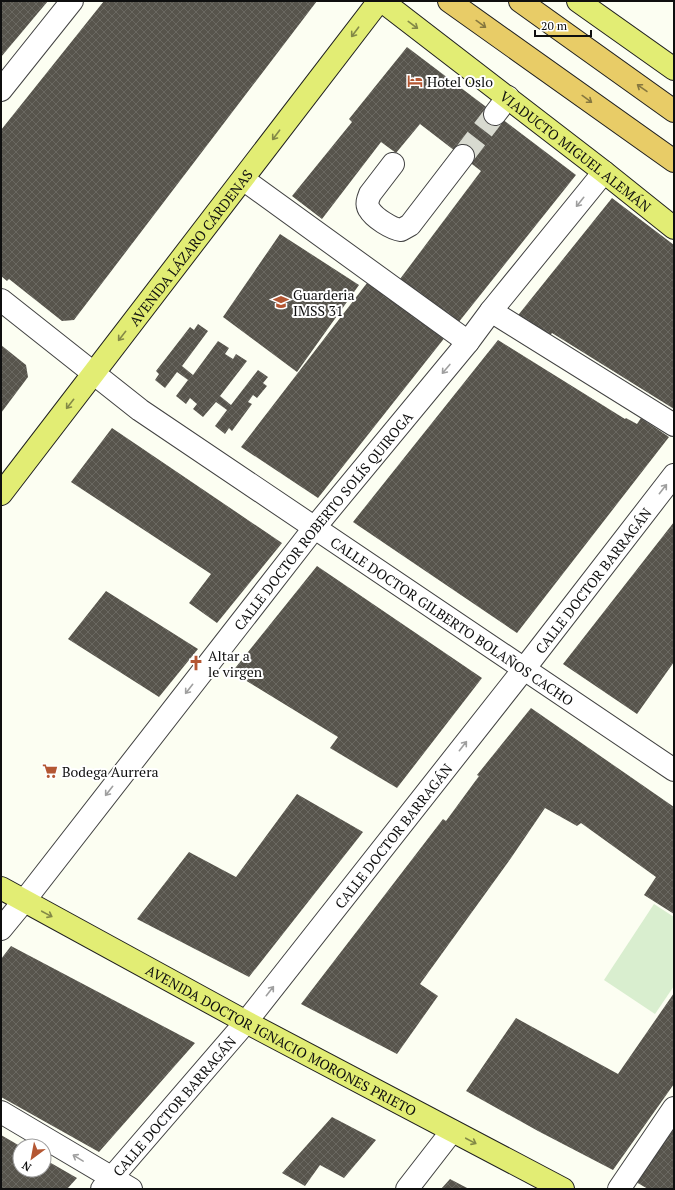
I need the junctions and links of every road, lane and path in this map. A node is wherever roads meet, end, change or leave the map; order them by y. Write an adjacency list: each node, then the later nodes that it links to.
1 (72, 1): 7 (street)
2 (380, 1): 12 (main road, VIADUCTO MIGUEL ALEMÁN, one-way to 12); 13 (main road, AVENIDA LÁZARO CÁRDENAS, one-way to 13)
3 (449, 1): 10 (highway, one-way to 10)
4 (520, 1): 8 (highway, one-way to 4)
5 (578, 1): 6 (main road)
6 (674, 69)
7 (1, 90)
8 (674, 111)
9 (463, 156): 11 (street)
10 (674, 161)
11 (393, 164)
12 (604, 172): 14 (main road, VIADUCTO MIGUEL ALEMÁN); 16 (street, CALLE DOCTOR ROBERTO SOLÍS QUIROGA, one-way to 16)
13 (243, 179): 17 (street); 18 (main road, AVENIDA LÁZARO CÁRDENAS, one-way to 18)
14 (674, 228)
15 (1, 300): 18 (street, CALLE DOCTOR GILBERTO BOLAÑOS CACHO)
16 (491, 311): 17 (street, CALLE DOCTOR ROBERTO SOLÍS QUIROGA); 19 (street)
17 (468, 342): 22 (street, CALLE DOCTOR ROBERTO SOLÍS QUIROGA, one-way to 22)
18 (94, 374): 21 (main road, AVENIDA LÁZARO CÁRDENAS, one-way to 21); 22 (street, CALLE DOCTOR GILBERTO BOLAÑOS CACHO)
19 (674, 425)
20 (674, 475): 23 (street, CALLE DOCTOR BARRAGÁN, one-way to 20)
21 (1, 494)
22 (314, 527): 23 (street, CALLE DOCTOR GILBERTO BOLAÑOS CACHO); 26 (street, CALLE DOCTOR ROBERTO SOLÍS QUIROGA, one-way to 26)
23 (524, 669): 24 (street, CALLE DOCTOR GILBERTO BOLAÑOS CACHO); 28 (street, CALLE DOCTOR BARRAGÁN, one-way to 23)
24 (674, 770)
25 (1, 888): 26 (main road, AVENIDA DOCTOR IGNACIO MORONES PRIETO)
26 (24, 901): 27 (street, CALLE DOCTOR ROBERTO SOLÍS QUIROGA); 28 (main road, AVENIDA DOCTOR IGNACIO MORONES PRIETO, one-way to 28)
27 (1, 929)
28 (246, 1022): 31 (main road, AVENIDA DOCTOR IGNACIO MORONES PRIETO); 32 (street, CALLE DOCTOR BARRAGÁN)
29 (674, 1108): 36 (street)
30 (1, 1112): 32 (street, one-way to 30)
31 (452, 1131): 34 (street); 35 (main road, AVENIDA DOCTOR IGNACIO MORONES PRIETO, one-way to 35)
32 (107, 1184): 33 (street)
33 (131, 1189)
34 (407, 1189)
35 (563, 1189)
36 (618, 1189)

